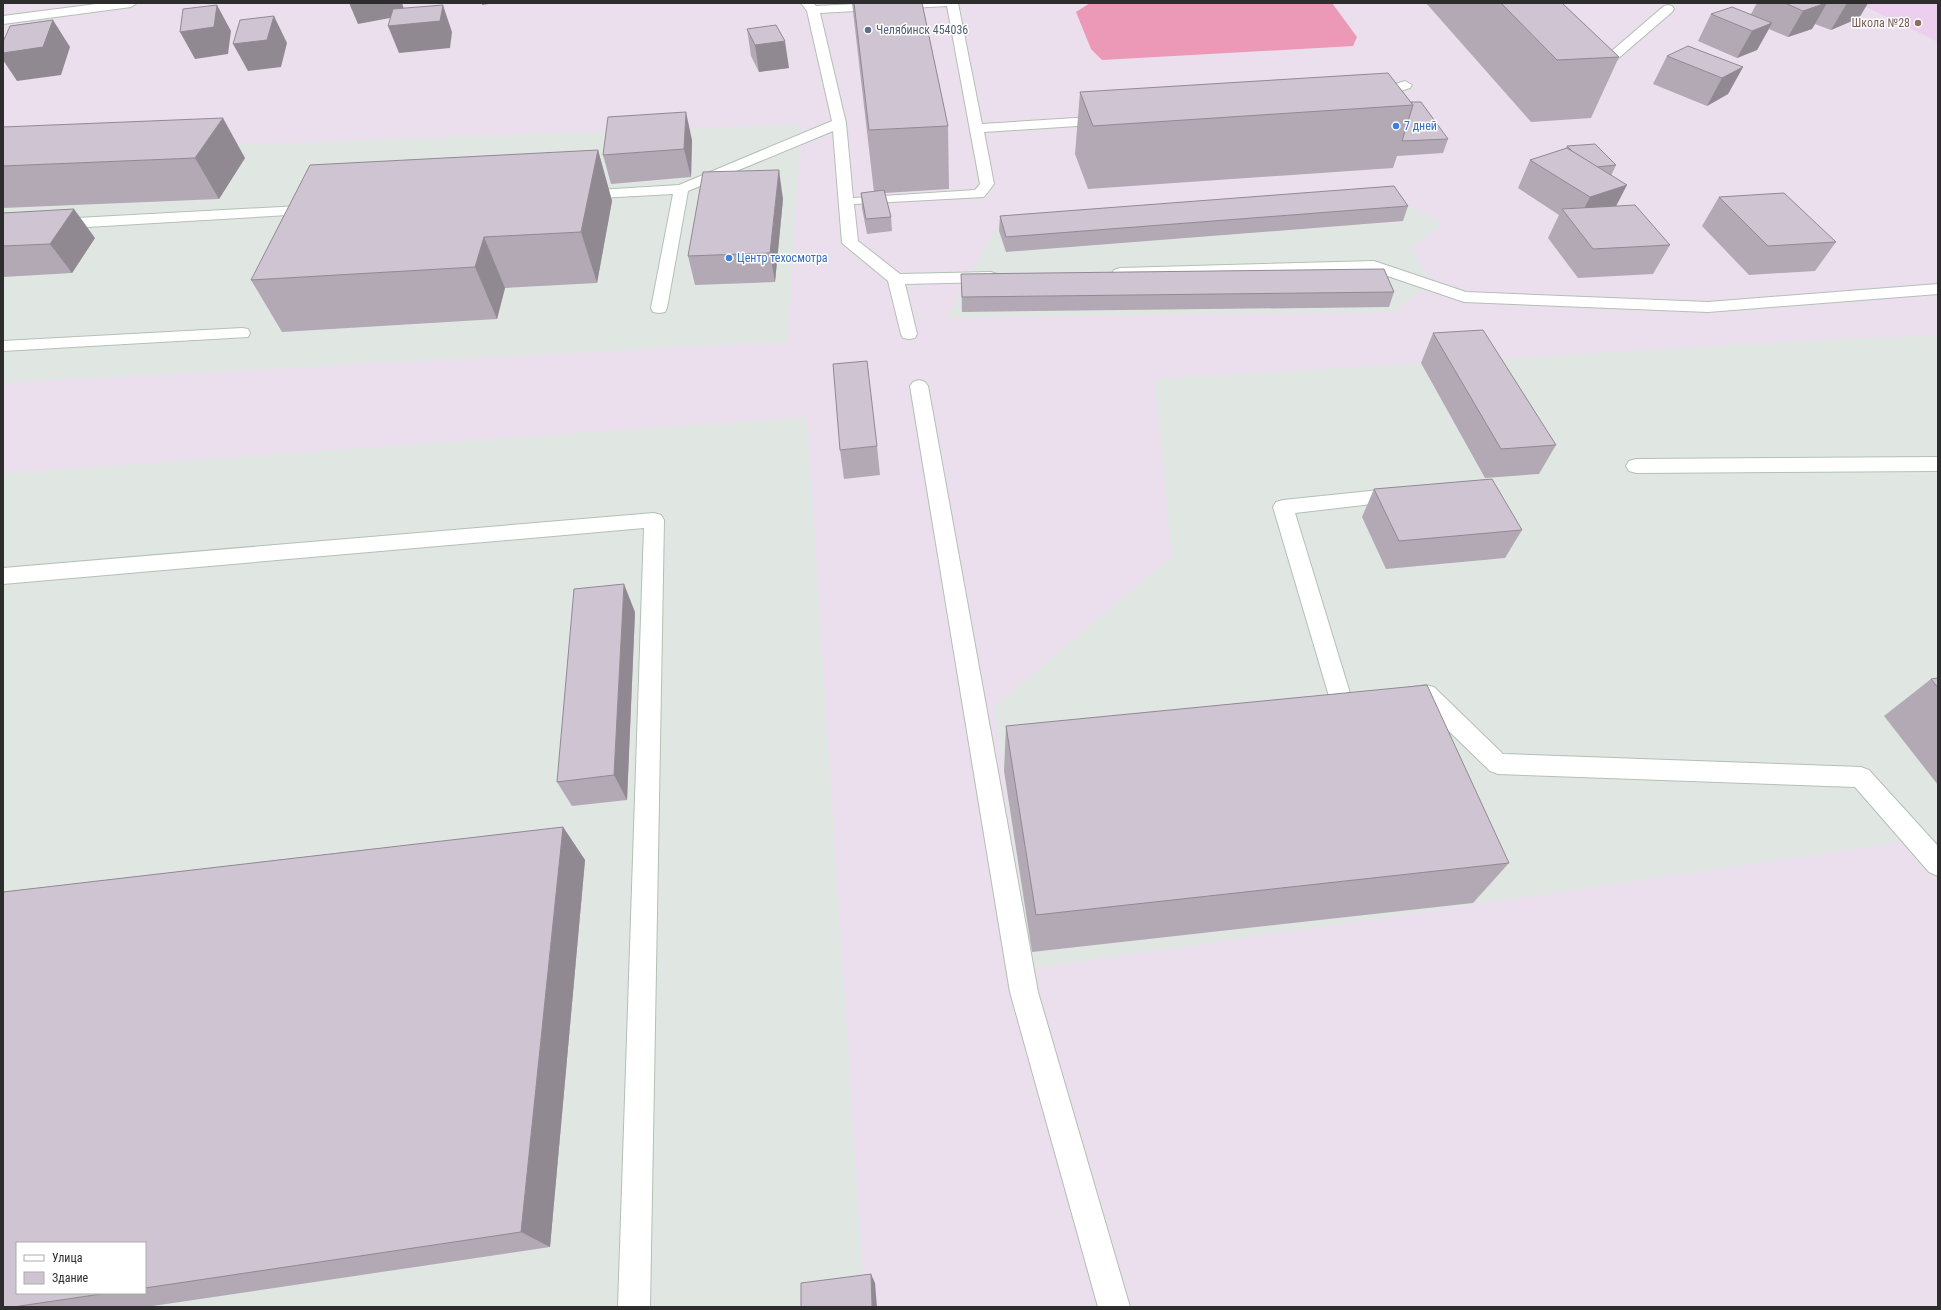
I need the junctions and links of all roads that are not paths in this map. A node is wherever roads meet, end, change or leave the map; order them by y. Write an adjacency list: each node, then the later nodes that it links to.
1 (132, 3): 6 (street)
2 (943, 3): 4 (street)
3 (952, 3): 12 (street)
4 (810, 6): 11 (street)
5 (1668, 9): 7 (street)
6 (3, 20)
7 (1575, 58)
8 (1405, 85): 9 (street)
9 (1363, 99)
10 (1119, 119): 12 (street)
11 (839, 123): 13 (street); 15 (street)
12 (977, 128): 15 (street)
13 (681, 189): 14 (street); 22 (street)
14 (570, 195)
15 (846, 202): 20 (street)
16 (330, 209): 17 (street)
17 (3, 227)
18 (1103, 274): 21 (street)
19 (1007, 276): 20 (street)
20 (896, 280): 24 (street)
21 (1938, 289)
22 (659, 308)
23 (242, 333): 25 (street)
24 (909, 334)
25 (3, 346)
26 (919, 386): 37 (street)
27 (1938, 464): 28 (street)
28 (1636, 466)
29 (1417, 493): 33 (street)
30 (3, 576): 36 (street)
31 (1388, 698): 35 (street)
32 (1365, 700): 33 (street)
33 (1342, 702): 34 (street)
34 (1318, 705)
35 (1938, 864)
36 (634, 1307)
37 (1114, 1307)

